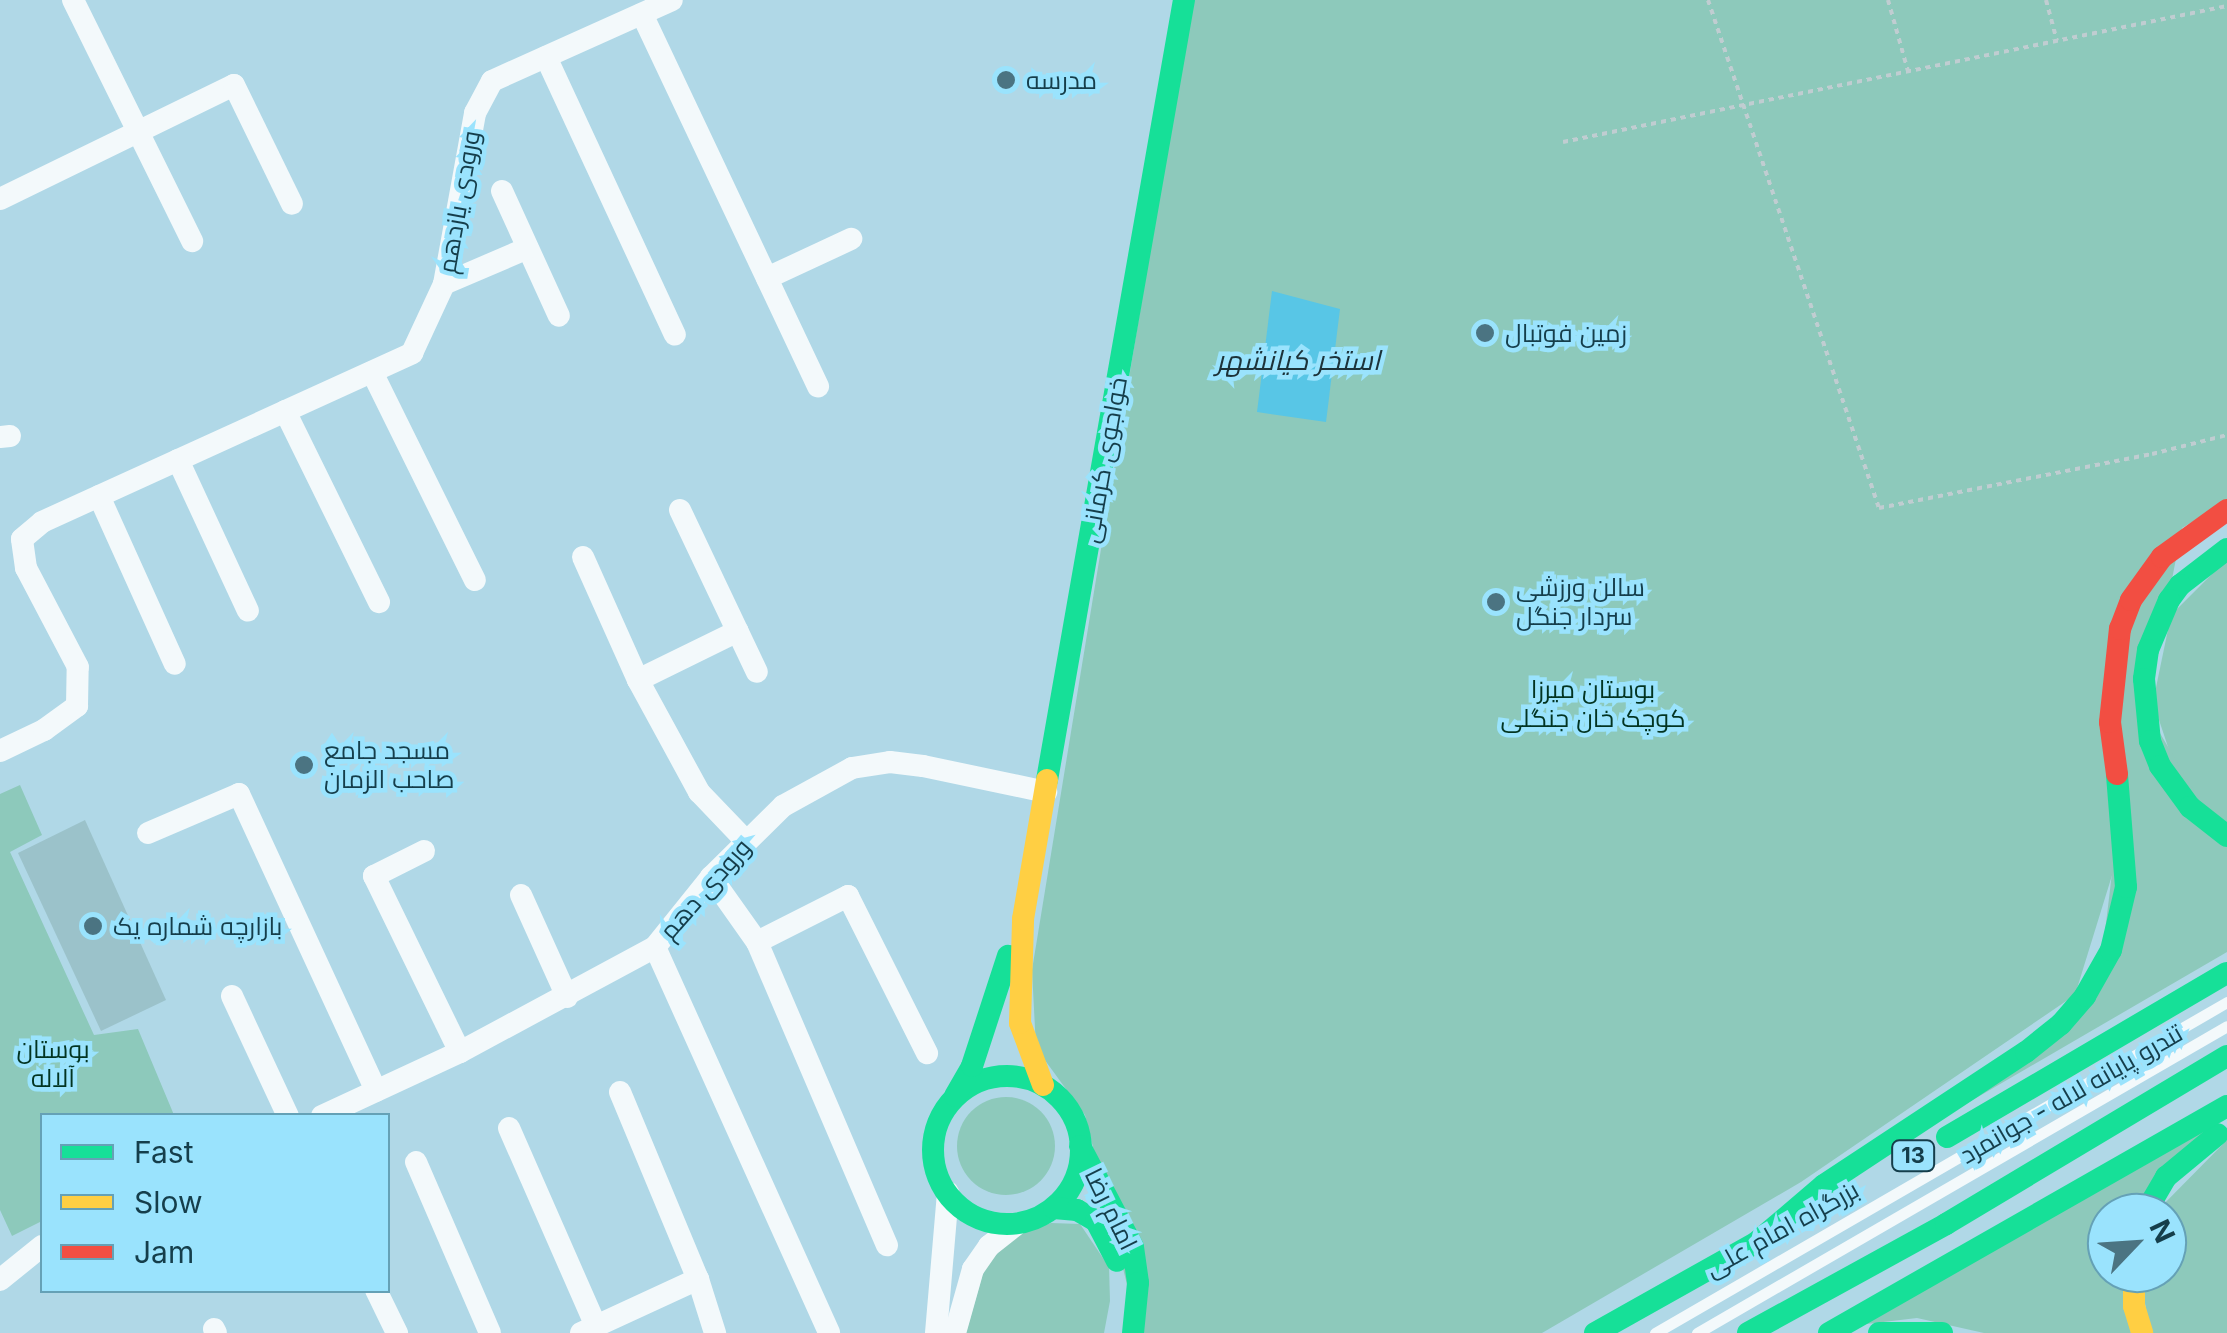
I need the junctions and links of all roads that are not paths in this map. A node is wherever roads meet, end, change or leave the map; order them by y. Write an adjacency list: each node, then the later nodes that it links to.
1 (73, 0): 6 (street)
2 (672, 0): 4 (street, ورودی یازدهم)
3 (1184, 0): 34 (main road, خواجوی کرمانی)
4 (642, 14): 5 (street, ورودی یازدهم); 13 (street)
5 (546, 57): 14 (street, ورودی یازدهم); 16 (street)
6 (138, 132): 8 (street); 9 (street); 11 (street)
7 (502, 191): 12 (street)
8 (0, 199)
9 (292, 204)
10 (851, 239): 13 (street)
11 (192, 241)
12 (528, 248): 14 (street); 15 (street)
13 (767, 278): 18 (street)
14 (444, 284): 17 (street, ورودی یازدهم)
15 (559, 316)
16 (675, 335)
17 (372, 372): 19 (street, ورودی یازدهم); 26 (street)
18 (818, 386)
19 (285, 411): 20 (street, ورودی یازدهم); 27 (street)
20 (178, 460): 21 (street, ورودی یازدهم); 28 (street)
21 (99, 496): 30 (street); 33 (street, ورودی یازدهم)
22 (680, 510): 29 (street)
23 (2227, 510): 67 (main road)
24 (2227, 549): 36 (main road)
25 (583, 557): 32 (street)
26 (475, 580)
27 (378, 602)
28 (248, 611)
29 (738, 631): 31 (street); 32 (street)
30 (176, 664)
31 (757, 672)
32 (638, 680): 37 (street)
33 (0, 751)
34 (1046, 792): 37 (street, ورودی دهم); 41 (main road, خواجوی کرمانی)
35 (148, 832): 53 (street)
36 (2227, 836)
37 (746, 841): 39 (street, ورودی دهم)
38 (424, 851): 49 (street)
39 (711, 877): 42 (street); 43 (street, ورودی دهم)
40 (521, 895): 46 (street)
41 (1023, 919): 52 (main road); 55 (main road)
42 (757, 942): 50 (street); 68 (street)
43 (655, 947): 46 (street, ورودی دهم); 78 (street)
44 (2227, 973): 67 (main road, بزرگراه امام علی / 13)
45 (232, 996): 57 (street)
46 (567, 997): 49 (street, ورودی دهم)
47 (2227, 1002): 84 (lane, تندرو پایانه لاله - جوانمرد)
48 (2227, 1026): 85 (lane)
49 (460, 1052): 53 (street, ورودی دهم)
50 (927, 1053)
51 (2227, 1056): 86 (main road)
52 (1043, 1086): 55 (main road); 61 (main road)
53 (376, 1091): 58 (street, ورودی دهم)
54 (620, 1092): 70 (street)
55 (954, 1098): 63 (main road)
56 (2227, 1106): 87 (main road)
57 (287, 1113)
58 (328, 1113)
59 (2227, 1127): 64 (main road)
60 (509, 1128): 74 (street)
61 (1080, 1146): 65 (main road); 82 (main road, امام رضا)
62 (416, 1162): 76 (street)
63 (948, 1193): 66 (main road); 79 (street)
64 (2157, 1193)
65 (1054, 1208): 66 (main road); 81 (main road, امام رضا)
66 (1017, 1224): 80 (street)
67 (1757, 1242): 83 (main road, بزرگراه امام علی / 13)
68 (887, 1245)
69 (40, 1248): 71 (street)
70 (698, 1278): 74 (street); 77 (street)
71 (0, 1280)
72 (377, 1293): 75 (street)
73 (2134, 1293): 90 (main road)
74 (589, 1330)
75 (396, 1333)
76 (490, 1333)
77 (715, 1333)
78 (829, 1333)
79 (936, 1333)
80 (955, 1333)
81 (1114, 1333)
82 (1133, 1333)
83 (1595, 1333)
84 (1655, 1333)
85 (1696, 1333)
86 (1748, 1333)
87 (1829, 1333)
88 (1879, 1333): 89 (main road)
89 (1942, 1333)
90 (2142, 1333)

